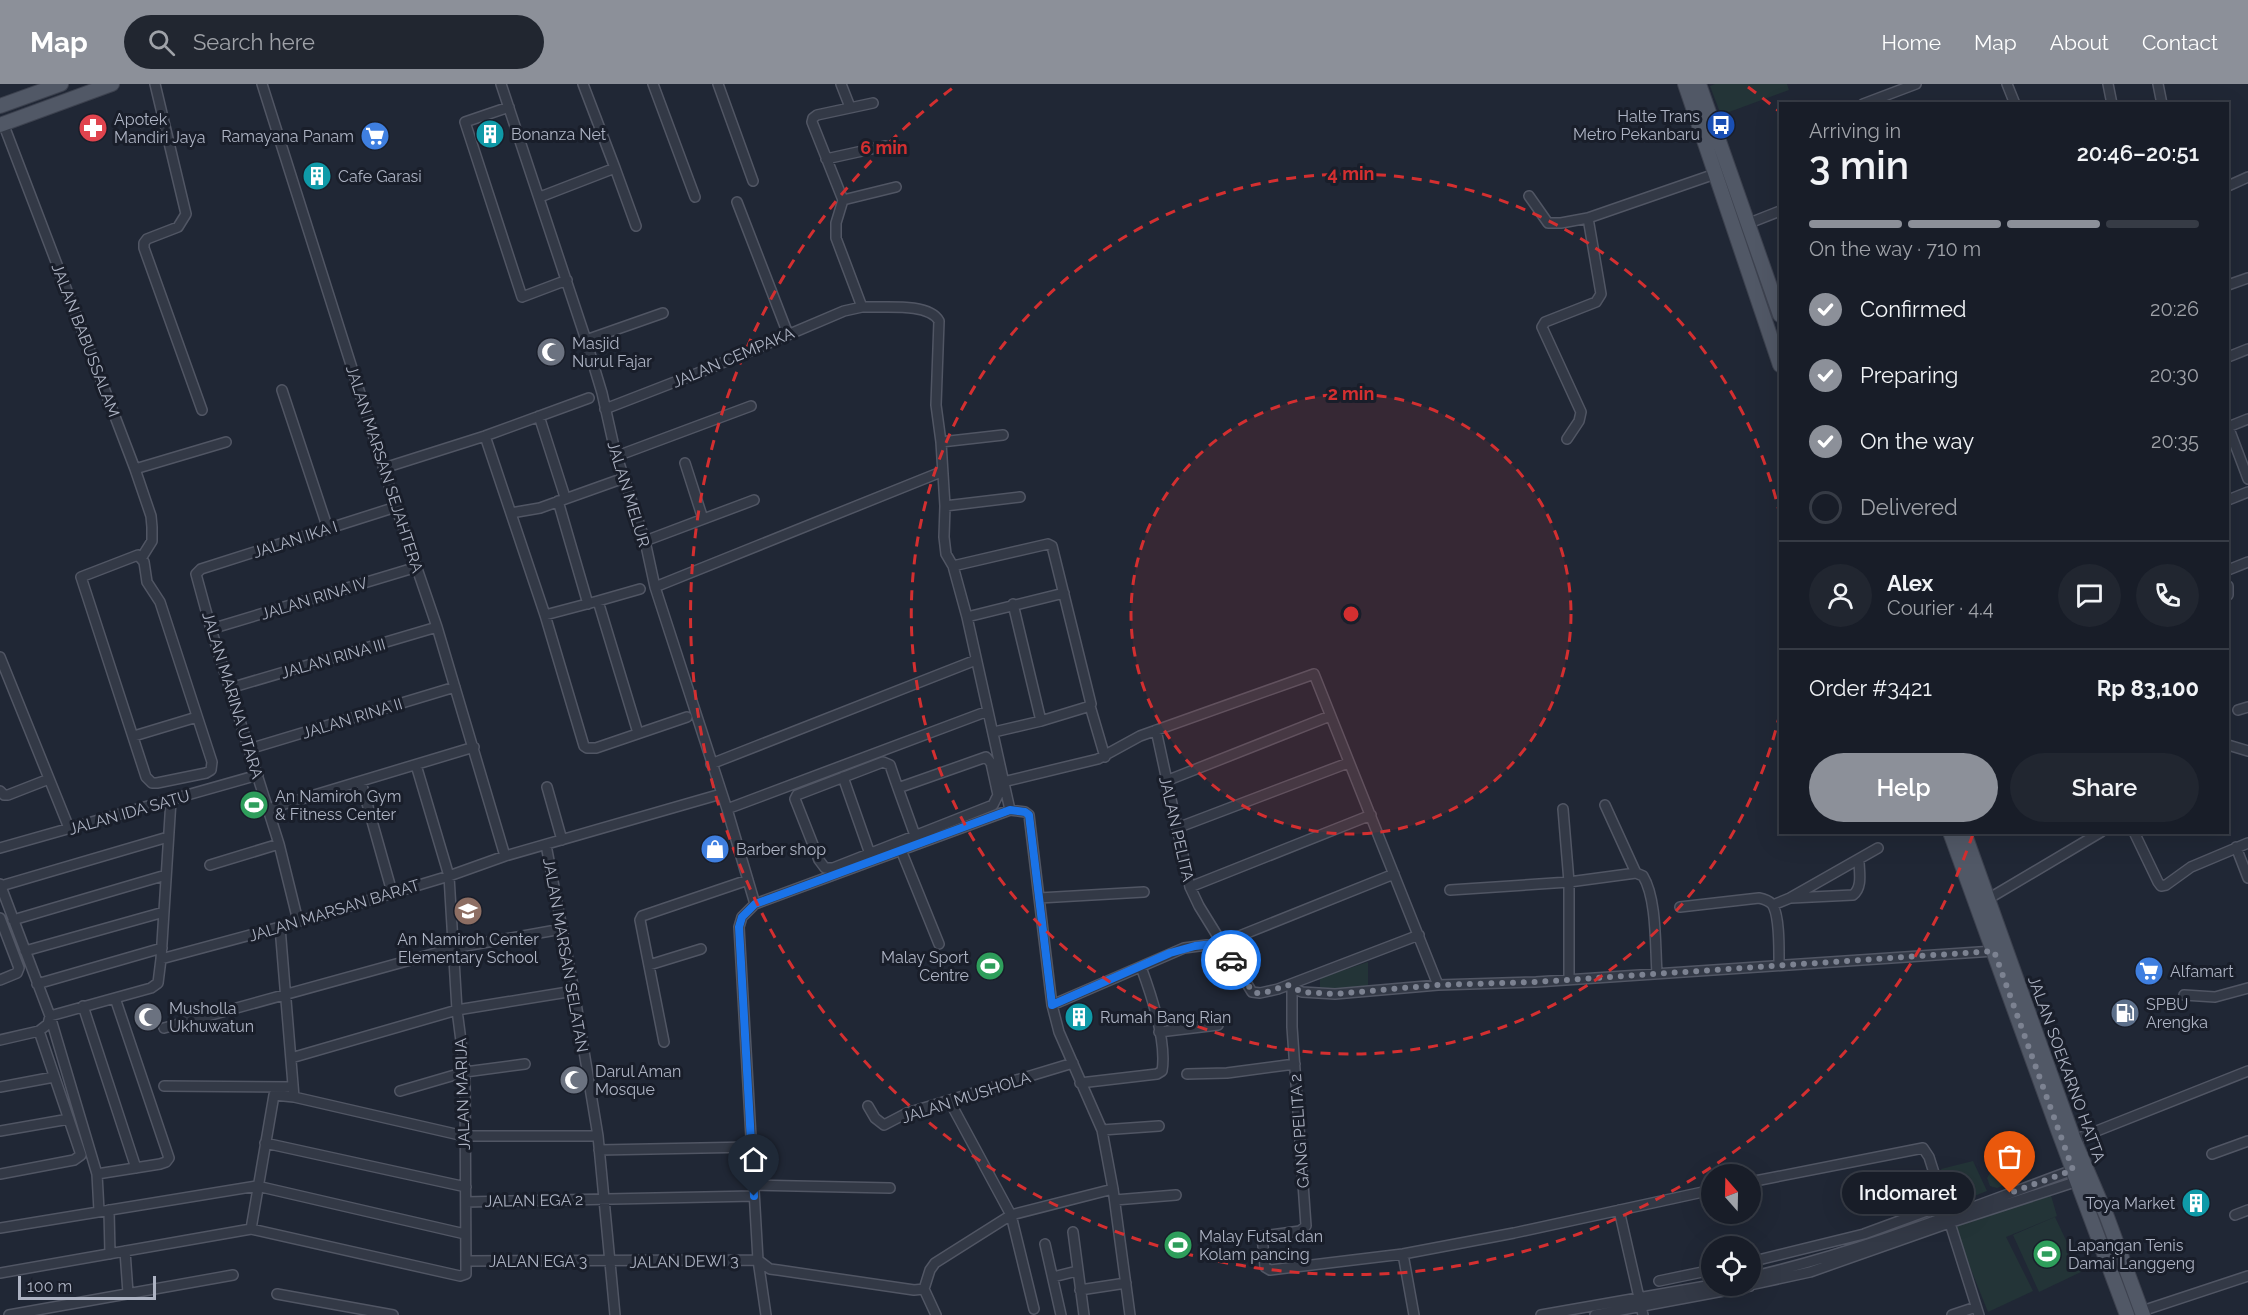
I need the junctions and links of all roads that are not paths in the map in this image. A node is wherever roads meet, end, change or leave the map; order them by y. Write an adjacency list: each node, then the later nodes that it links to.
1 (61, 84): 16 (main road)
2 (112, 84): 17 (main road)
3 (155, 84): 60 (street)
4 (262, 84): 72 (street, JALAN MARSAN SEJAHTERA)
5 (501, 84): 25 (street, JALAN MELUR)
6 (584, 84): 30 (street)
7 (652, 84): 36 (street)
8 (718, 84): 33 (street)
9 (841, 84): 26 (street)
10 (1685, 84): 31 (main road)
11 (1916, 84): 18 (street)
12 (2108, 84): 20 (street)
13 (2158, 84): 21 (street)
14 (1703, 85): 43 (main road)
15 (2010, 85): 19 (street)
16 (40, 87): 23 (main road); 24 (main road)
17 (86, 88): 24 (main road)
18 (1868, 102)
19 (2014, 102)
20 (2112, 102)
21 (2162, 102)
22 (873, 103): 26 (street)
23 (0, 106)
24 (48, 107): 27 (main road)
25 (509, 107): 38 (street, JALAN MELUR); 46 (street)
26 (850, 107): 29 (street)
27 (2, 124): 73 (street, JALAN BABUSSALAM)
28 (885, 146): 29 (street)
29 (826, 159): 39 (street)
30 (615, 168): 38 (street); 44 (street)
31 (1715, 174): 42 (street); 55 (main road)
32 (2248, 177): 34 (street)
33 (753, 181)
34 (2229, 186)
35 (896, 187): 39 (street)
36 (694, 196)
37 (1529, 196): 42 (street)
38 (540, 197): 46 (street, JALAN MELUR)
39 (843, 200): 48 (street)
40 (737, 202): 51 (street)
41 (1779, 211): 43 (street)
42 (1588, 218): 67 (street)
43 (1747, 224): 49 (main road)
44 (636, 226)
45 (2248, 278): 47 (street)
46 (567, 280): 52 (street, JALAN MELUR)
47 (2229, 285)
48 (862, 307): 51 (street, JALAN CEMPAKA); 69 (street, JALAN CEMPAKA)
49 (1779, 309)
50 (663, 313): 52 (street)
51 (788, 334): 59 (street, JALAN CEMPAKA)
52 (586, 340): 59 (street, JALAN MELUR)
53 (2248, 349): 54 (street)
54 (2229, 357)
55 (1779, 361)
56 (282, 390): 86 (street)
57 (589, 398): 61 (street)
58 (751, 406): 70 (street)
59 (605, 409): 70 (street, JALAN MELUR)
60 (202, 410)
61 (539, 416): 66 (street); 79 (street)
62 (2248, 419): 63 (street)
63 (2229, 426)
64 (2229, 429): 76 (street)
65 (1003, 435): 69 (street)
66 (485, 436): 72 (street); 84 (street)
67 (1567, 439)
68 (226, 442): 73 (street)
69 (941, 442): 74 (street)
70 (617, 456): 75 (street, JALAN MELUR)
71 (685, 463): 85 (street)
72 (384, 468): 83 (street, JALAN MARSAN SEJAHTERA)
73 (135, 469): 88 (street, JALAN BABUSSALAM)
74 (941, 472): 82 (street); 94 (street)
75 (624, 478): 79 (street); 87 (street, JALAN MELUR)
76 (2248, 479)
77 (2248, 492): 81 (street)
78 (1020, 497): 82 (street)
79 (561, 499): 84 (street); 98 (street)
80 (754, 500): 85 (street)
81 (2229, 500)
82 (945, 506): 90 (street)
83 (396, 507): 86 (street, JALAN IKA I); 91 (street, JALAN MARSAN SEJAHTERA)
84 (511, 513): 100 (street)
85 (703, 519): 87 (street)
86 (328, 529): 93 (street, JALAN IKA I)
87 (645, 541): 94 (street, JALAN MELUR)
88 (142, 557): 114 (street); 120 (street)
89 (2248, 562): 92 (street)
90 (953, 566): 96 (street); 101 (street)
91 (417, 567): 102 (street, JALAN MARSAN SEJAHTERA); 103 (street, JALAN RINA IV)
92 (2229, 570)
93 (196, 574): 103 (street, JALAN MARINA UTARA)
94 (655, 587): 127 (street, JALAN MELUR)
95 (640, 589): 97 (street)
96 (1064, 593): 99 (street); 109 (street)
97 (598, 601): 98 (street); 119 (street)
98 (588, 604): 100 (street)
99 (1013, 604): 101 (street); 116 (street)
100 (545, 615): 119 (street)
101 (967, 617): 105 (street)
102 (437, 627): 107 (street, JALAN MARSAN SEJAHTERA); 108 (street, JALAN RINA III)
103 (211, 629): 108 (street, JALAN MARINA UTARA)
104 (0, 657): 106 (street)
105 (976, 660): 111 (street); 127 (street)
106 (2, 668): 131 (street)
107 (455, 687): 122 (street, JALAN MARSAN SEJAHTERA); 123 (street, JALAN RINA II)
108 (230, 688): 123 (street, JALAN MARINA UTARA)
109 (1090, 706): 116 (street); 125 (street)
110 (2248, 707): 112 (street)
111 (988, 711): 118 (street); 142 (street)
112 (2238, 711)
113 (1330, 716): 117 (street); 126 (street); 132 (street)
114 (197, 717): 120 (street); 120 (street)
115 (687, 717): 119 (street)
116 (1041, 721): 118 (street)
117 (1156, 730): 125 (street); 132 (street, JALAN PELITA)
118 (994, 732): 134 (street)
119 (638, 733)
120 (134, 736)
121 (2229, 746): 124 (street)
122 (474, 747): 128 (street); 163 (street, JALAN MARSAN SEJAHTERA)
123 (249, 749): 129 (street, JALAN MARINA UTARA)
124 (2248, 751)
125 (1105, 757): 134 (street)
126 (1348, 763): 145 (street); 147 (street)
127 (711, 764): 138 (street, JALAN MELUR)
128 (416, 765): 133 (street); 169 (street, JALAN MARIJA)
129 (258, 775): 139 (street, JALAN IDA SATU); 141 (street, JALAN MARINA UTARA)
130 (843, 777): 136 (street); 162 (street); 162 (street)
131 (49, 779): 137 (street); 146 (street)
132 (1166, 781): 147 (street, JALAN PELITA)
133 (361, 782): 141 (street); 176 (street)
134 (1003, 782): 144 (street)
135 (547, 787): 153 (street)
136 (898, 788): 154 (street); 154 (street)
137 (0, 793)
138 (721, 794): 142 (street, JALAN MELUR); 153 (street, JALAN MARSAN BARAT)
139 (171, 800): 146 (street, JALAN IDA SATU); 152 (street)
140 (1605, 805): 166 (street)
141 (268, 809): 156 (street, JALAN MARINA UTARA)
142 (727, 809): 171 (street, JALAN MELUR)
143 (1563, 809): 172 (street)
144 (1010, 810): 154 (street); 178 (street)
145 (1371, 815): 167 (street); 174 (street)
146 (69, 828): 159 (street, JALAN IDA SATU)
147 (1177, 828): 174 (street, JALAN PELITA)
148 (1951, 834): 198 (main road, JALAN SOEKARNO HATTA)
149 (1965, 834): 180 (main road, JALAN SOEKARNO HATTA)
150 (2099, 834): 180 (street)
151 (2135, 834): 158 (street)
152 (168, 837): 168 (street); 173 (street)
153 (562, 840): 157 (street, JALAN MARSAN BARAT)
154 (917, 840): 161 (street); 162 (street)
155 (2248, 843): 158 (street)
156 (279, 844): 165 (street); 187 (street, JALAN MARINA UTARA)
157 (546, 845): 163 (street, JALAN MARSAN BARAT); 189 (street, JALAN MARSAN SELATAN)
158 (2236, 847): 170 (street)
159 (0, 848)
160 (1878, 848): 164 (street)
161 (901, 850): 181 (street); 193 (street)
162 (870, 854)
163 (505, 856): 169 (street, JALAN MARSAN BARAT)
164 (1859, 860): 179 (street); 179 (street)
165 (210, 865)
166 (1636, 873): 172 (street); 203 (street)
167 (1394, 874): 191 (street); 192 (street)
168 (166, 875): 184 (street); 186 (street)
169 (448, 876): 176 (street, JALAN MARSAN BARAT); 195 (street, JALAN MARIJA)
170 (2248, 878)
171 (748, 880): 181 (street, JALAN MELUR); 200 (street)
172 (1569, 882): 175 (street); 204 (street)
173 (0, 885): 186 (street)
174 (1190, 887): 192 (street, JALAN PELITA)
175 (1450, 890)
176 (392, 892): 187 (street, JALAN MARSAN BARAT)
177 (1144, 892): 178 (street)
178 (1039, 898): 214 (street)
179 (1790, 898): 182 (street)
180 (1988, 899): 245 (main road, JALAN SOEKARNO HATTA)
181 (755, 904): 248 (street)
182 (1773, 905): 183 (street); 201 (street)
183 (1680, 907)
184 (164, 912): 194 (street); 197 (street)
185 (0, 918): 190 (street)
186 (13, 921): 197 (street)
187 (298, 921): 188 (street, JALAN MARSAN BARAT)
188 (280, 927): 199 (street, JALAN MARSAN BARAT); 211 (street)
189 (562, 929): 195 (street); 210 (street, JALAN MARSAN SELATAN)
190 (3, 931): 205 (street)
191 (1419, 935): 207 (street); 208 (street)
192 (1222, 943): 202 (street); 208 (street, JALAN PELITA)
193 (939, 944)
194 (162, 948): 199 (street); 206 (street)
195 (454, 948): 211 (street); 216 (street, JALAN MARIJA)
196 (701, 949): 200 (street)
197 (25, 951): 206 (street)
198 (1994, 951): 201 (street, JALAN PELITA); 254 (main road, JALAN SOEKARNO HATTA)
199 (161, 959): 213 (street)
200 (649, 965): 223 (street)
201 (1779, 965): 203 (street, JALAN PELITA)
202 (1141, 967): 214 (street); 221 (street)
203 (1657, 973): 204 (street, JALAN PELITA)
204 (1569, 979): 207 (street, JALAN PELITA)
205 (0, 980)
206 (37, 984): 217 (street)
207 (1438, 985): 208 (street, JALAN PELITA)
208 (1290, 987): 227 (street, GANG PELITA 2)
209 (2248, 988): 212 (street)
210 (574, 991): 216 (street); 244 (street, JALAN MARSAN SELATAN)
211 (286, 995): 219 (street); 224 (street)
212 (2184, 995)
213 (116, 998): 215 (street); 251 (street)
214 (1052, 1005): 225 (street)
215 (83, 1006): 217 (street); 251 (street)
216 (457, 1010): 224 (street); 229 (street, JALAN MARIJA)
217 (50, 1016): 220 (street); 253 (street)
218 (1218, 1025): 221 (street)
219 (164, 1028)
220 (39, 1032): 222 (street); 231 (street)
221 (1159, 1032): 232 (street)
222 (0, 1040)
223 (664, 1042)
224 (291, 1058): 236 (street)
225 (1073, 1063): 232 (street); 237 (street, JALAN MUSHOLA)
226 (525, 1064): 229 (street)
227 (1294, 1064): 230 (street); 284 (street, GANG PELITA 2)
228 (2248, 1071): 245 (street)
229 (465, 1072): 235 (street); 243 (street, JALAN MARIJA)
230 (1187, 1074)
231 (54, 1077): 234 (street); 239 (street)
232 (1080, 1083): 241 (street)
233 (164, 1086): 236 (street)
234 (0, 1087)
235 (400, 1091)
236 (293, 1092): 243 (street); 247 (street)
237 (950, 1102): 238 (street, JALAN MUSHOLA); 271 (street)
238 (868, 1106)
239 (69, 1119): 242 (street); 252 (street)
240 (1159, 1126): 241 (street)
241 (1102, 1130): 260 (street)
242 (0, 1131)
243 (464, 1136): 244 (street); 258 (street, JALAN MARIJA)
244 (598, 1136): 249 (street, JALAN MARSAN SELATAN)
245 (2074, 1140): 309 (main road, JALAN SOEKARNO HATTA)
246 (2248, 1141): 250 (street)
247 (265, 1143): 257 (street); 258 (street)
248 (752, 1148): 249 (street); 256 (street)
249 (598, 1150): 264 (street, JALAN MARSAN SELATAN)
250 (2212, 1154)
251 (136, 1168): 253 (street)
252 (0, 1174)
253 (97, 1174): 268 (street)
254 (2075, 1176): 273 (street); 323 (main road, JALAN SOEKARNO HATTA)
255 (1761, 1180): 267 (street)
256 (754, 1185): 259 (street); 263 (street)
257 (257, 1186): 268 (street); 275 (street); 277 (street)
258 (466, 1187): 266 (street, JALAN MARIJA)
259 (890, 1188)
260 (1113, 1189): 265 (street); 271 (street)
261 (1701, 1192): 269 (street)
262 (1176, 1195): 265 (street)
263 (754, 1196): 264 (street, JALAN EGA 2); 285 (street)
264 (603, 1198): 266 (street, JALAN EGA 2); 288 (street, JALAN MARSAN SELATAN)
265 (1115, 1200): 298 (street)
266 (466, 1202): 277 (street, JALAN MARIJA)
267 (1943, 1205): 273 (street); 278 (street)
268 (104, 1210): 274 (street); 283 (street)
269 (1619, 1210): 284 (street); 306 (street)
270 (2248, 1210): 272 (street)
271 (1011, 1215): 301 (street); 307 (street)
272 (2235, 1215)
273 (1948, 1219): 282 (street); 308 (street)
274 (0, 1228)
275 (251, 1229): 280 (street); 287 (street, JALAN MARIJA)
276 (1073, 1232): 290 (street)
277 (465, 1234): 287 (street, JALAN MARIJA)
278 (1855, 1237): 281 (street); 282 (street)
279 (1045, 1244): 296 (street)
280 (124, 1251): 283 (street); 303 (street)
281 (1803, 1251): 286 (street); 289 (street)
282 (1860, 1251): 289 (street); 299 (street)
283 (110, 1254): 292 (street)
284 (1403, 1254): 319 (street)
285 (758, 1260): 288 (street, JALAN DEWI 3); 301 (street); 314 (street)
286 (1761, 1260)
287 (467, 1261): 288 (street, JALAN EGA 3)
288 (609, 1261): 313 (street, JALAN MARSAN SELATAN)
289 (1805, 1265): 293 (street)
290 (1077, 1271): 296 (street); 302 (street)
291 (1701, 1272): 297 (street)
292 (0, 1274)
293 (1761, 1274)
294 (233, 1275): 303 (street)
295 (2248, 1276): 309 (street)
296 (1053, 1277): 316 (street)
297 (1659, 1281)
298 (1126, 1283): 302 (street); 318 (street)
299 (1761, 1283)
300 (1701, 1288): 306 (street)
301 (924, 1289): 315 (street)
302 (1080, 1290): 317 (street)
303 (128, 1293): 311 (street)
304 (277, 1294): 312 (street)
305 (1701, 1295): 306 (street)
306 (1642, 1306): 310 (street); 321 (street)
307 (1034, 1309)
308 (1978, 1311): 322 (street)
309 (2143, 1313)
310 (1553, 1314): 320 (street)
311 (9, 1315)
312 (393, 1315)
313 (615, 1315)
314 (766, 1315)
315 (936, 1315)
316 (1061, 1315)
317 (1083, 1315)
318 (1130, 1315)
319 (1413, 1315)
320 (1542, 1315)
321 (1595, 1315)
322 (1952, 1315)
323 (2127, 1315)

